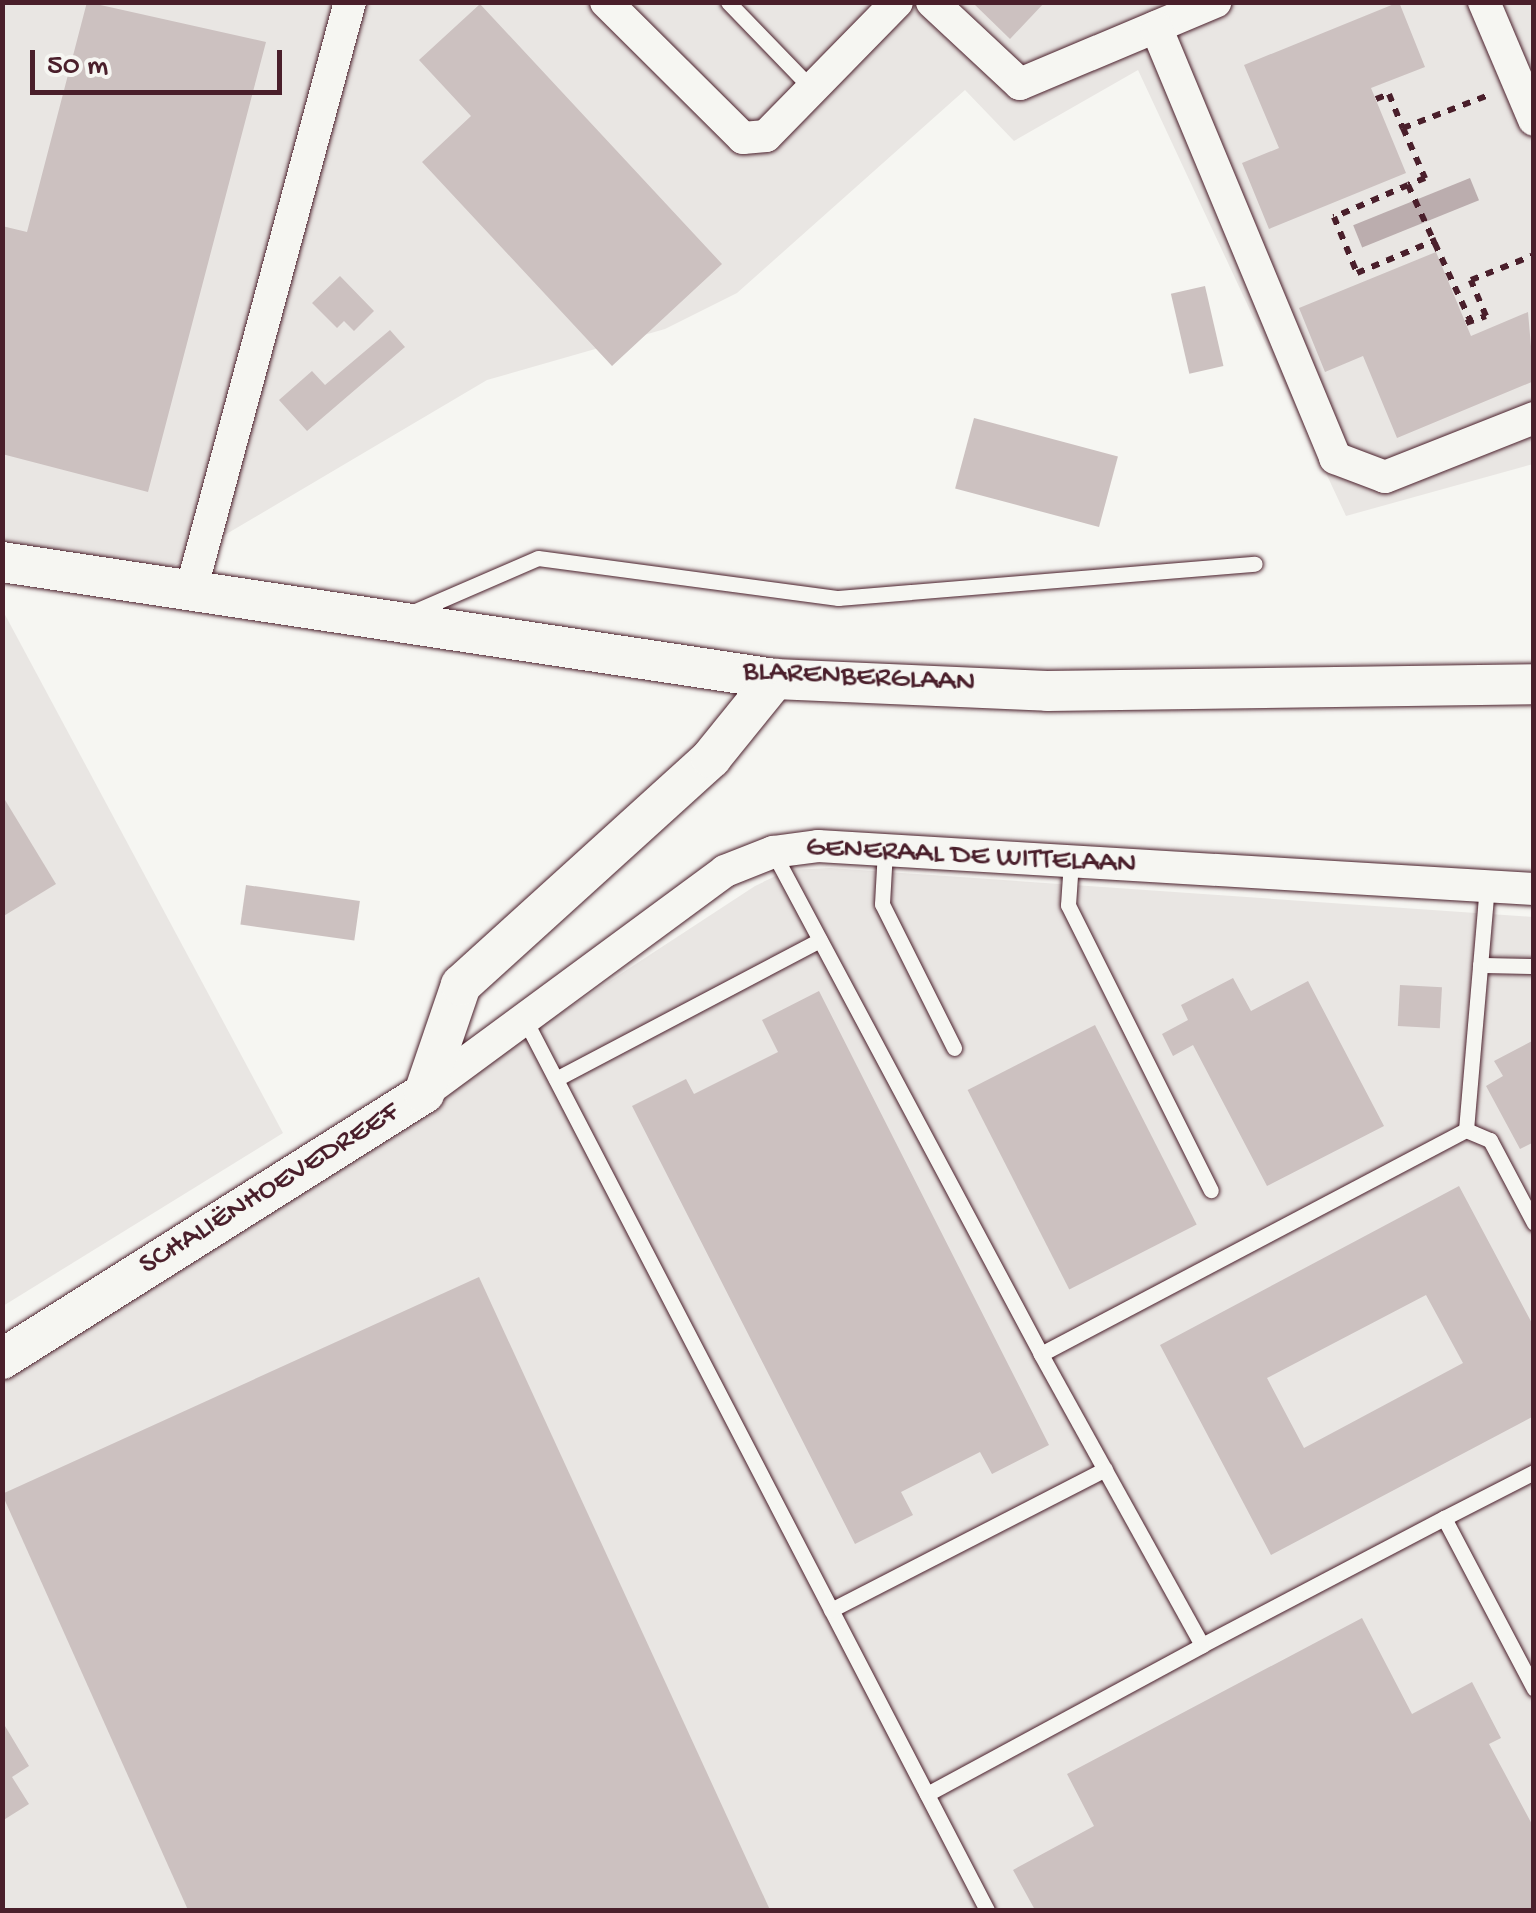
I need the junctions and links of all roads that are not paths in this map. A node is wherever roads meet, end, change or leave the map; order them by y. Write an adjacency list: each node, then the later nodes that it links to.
1 (350, 2): 14 (street)
2 (606, 2): 9 (street)
3 (728, 2): 9 (lane)
4 (897, 2): 9 (street)
5 (932, 2): 8 (street)
6 (1215, 2): 8 (street)
7 (1484, 2): 10 (street)
8 (1156, 27): 11 (street)
9 (812, 88)
10 (1534, 120)
11 (1534, 418)
12 (2, 562): 14 (street, BLARENBERGLAAN)
13 (1254, 564): 15 (lane)
14 (192, 587): 15 (street, BLARENBERGLAAN)
15 (394, 620): 16 (street, BLARENBERGLAAN)
16 (775, 679): 17 (street, BLARENBERGLAAN); 29 (street, SCHALIËNHOEVEDREEF)
17 (1534, 684)
18 (885, 850): 19 (street, GENERAAL DE WITTELAAN); 20 (street, GENERAAL DE WITTELAAN); 27 (lane)
19 (773, 852): 23 (lane); 26 (street, GENERAAL DE WITTELAAN)
20 (1071, 861): 21 (street, GENERAAL DE WITTELAAN); 31 (lane)
21 (1487, 886): 22 (street, GENERAAL DE WITTELAAN); 24 (lane)
22 (1534, 890)
23 (820, 940): 28 (lane); 33 (lane)
24 (1480, 965): 25 (lane); 30 (lane)
25 (1534, 966)
26 (526, 1020): 28 (lane); 29 (street, GENERAAL DE WITTELAAN)
27 (954, 1048)
28 (556, 1079): 38 (lane)
29 (424, 1093): 34 (street, SCHALIËNHOEVEDREEF)
30 (1466, 1130): 32 (lane); 33 (lane)
31 (1211, 1190)
32 (1534, 1223)
33 (1041, 1354): 35 (lane)
34 (2, 1359)
35 (1104, 1468): 38 (lane); 39 (lane)
36 (1534, 1472): 37 (lane)
37 (1444, 1518): 39 (lane); 40 (lane)
38 (831, 1610): 41 (lane)
39 (1202, 1645): 41 (lane)
40 (1534, 1690)
41 (927, 1794): 42 (lane)
42 (987, 1910)

